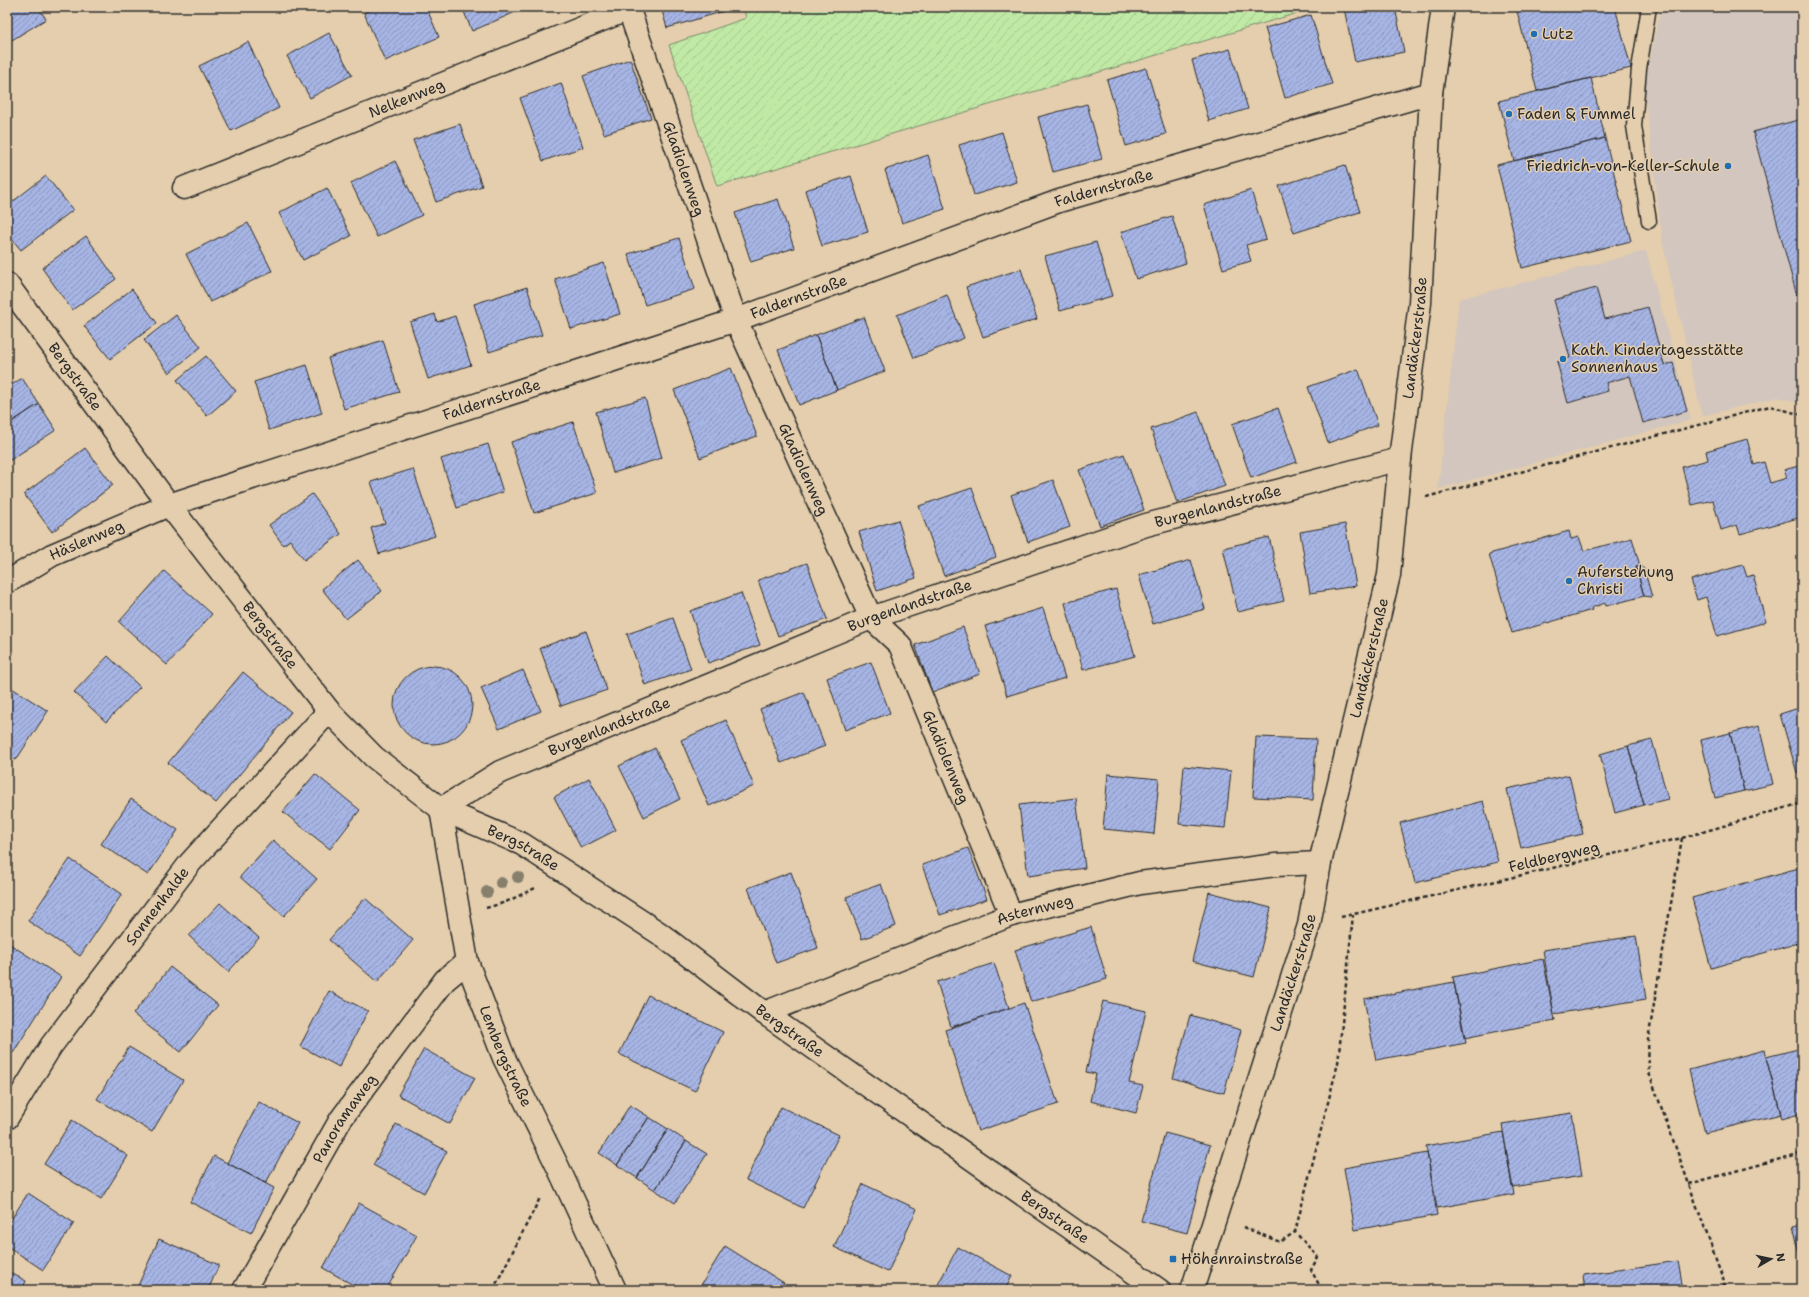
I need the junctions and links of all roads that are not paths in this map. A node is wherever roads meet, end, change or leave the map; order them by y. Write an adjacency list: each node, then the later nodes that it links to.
1 (1443, 7): 4 (street, Landäckerstraße)
2 (1649, 7): 6 (lane)
3 (629, 8): 5 (street, Nelkenweg); 8 (street, Gladiolenweg)
4 (1431, 93): 8 (street, Faldernstraße); 9 (street, Landäckerstraße)
5 (184, 188)
6 (1649, 222)
7 (7, 284): 10 (street, Bergstraße)
8 (736, 320): 10 (street, Faldernstraße); 12 (street, Gladiolenweg)
9 (1400, 459): 12 (street, Burgenlandstraße); 15 (street, Landäckerstraße)
10 (169, 505): 11 (street, Häslenweg); 13 (street, Bergstraße)
11 (7, 582)
12 (871, 618): 14 (street, Burgenlandstraße); 16 (street, Gladiolenweg)
13 (329, 711): 14 (street, Bergstraße); 19 (street, Sonnenhalde)
14 (441, 809): 17 (street, Lembergstraße); 18 (street, Bergstraße)
15 (1320, 863): 16 (street, Asternweg); 23 (street, Landäckerstraße)
16 (1011, 915): 18 (street, Asternweg)
17 (467, 962): 20 (street, Panoramaweg); 21 (street, Lembergstraße)
18 (764, 1013): 22 (street, Bergstraße)
19 (7, 1118)
20 (244, 1290)
21 (615, 1290)
22 (1159, 1290)
23 (1192, 1290)

